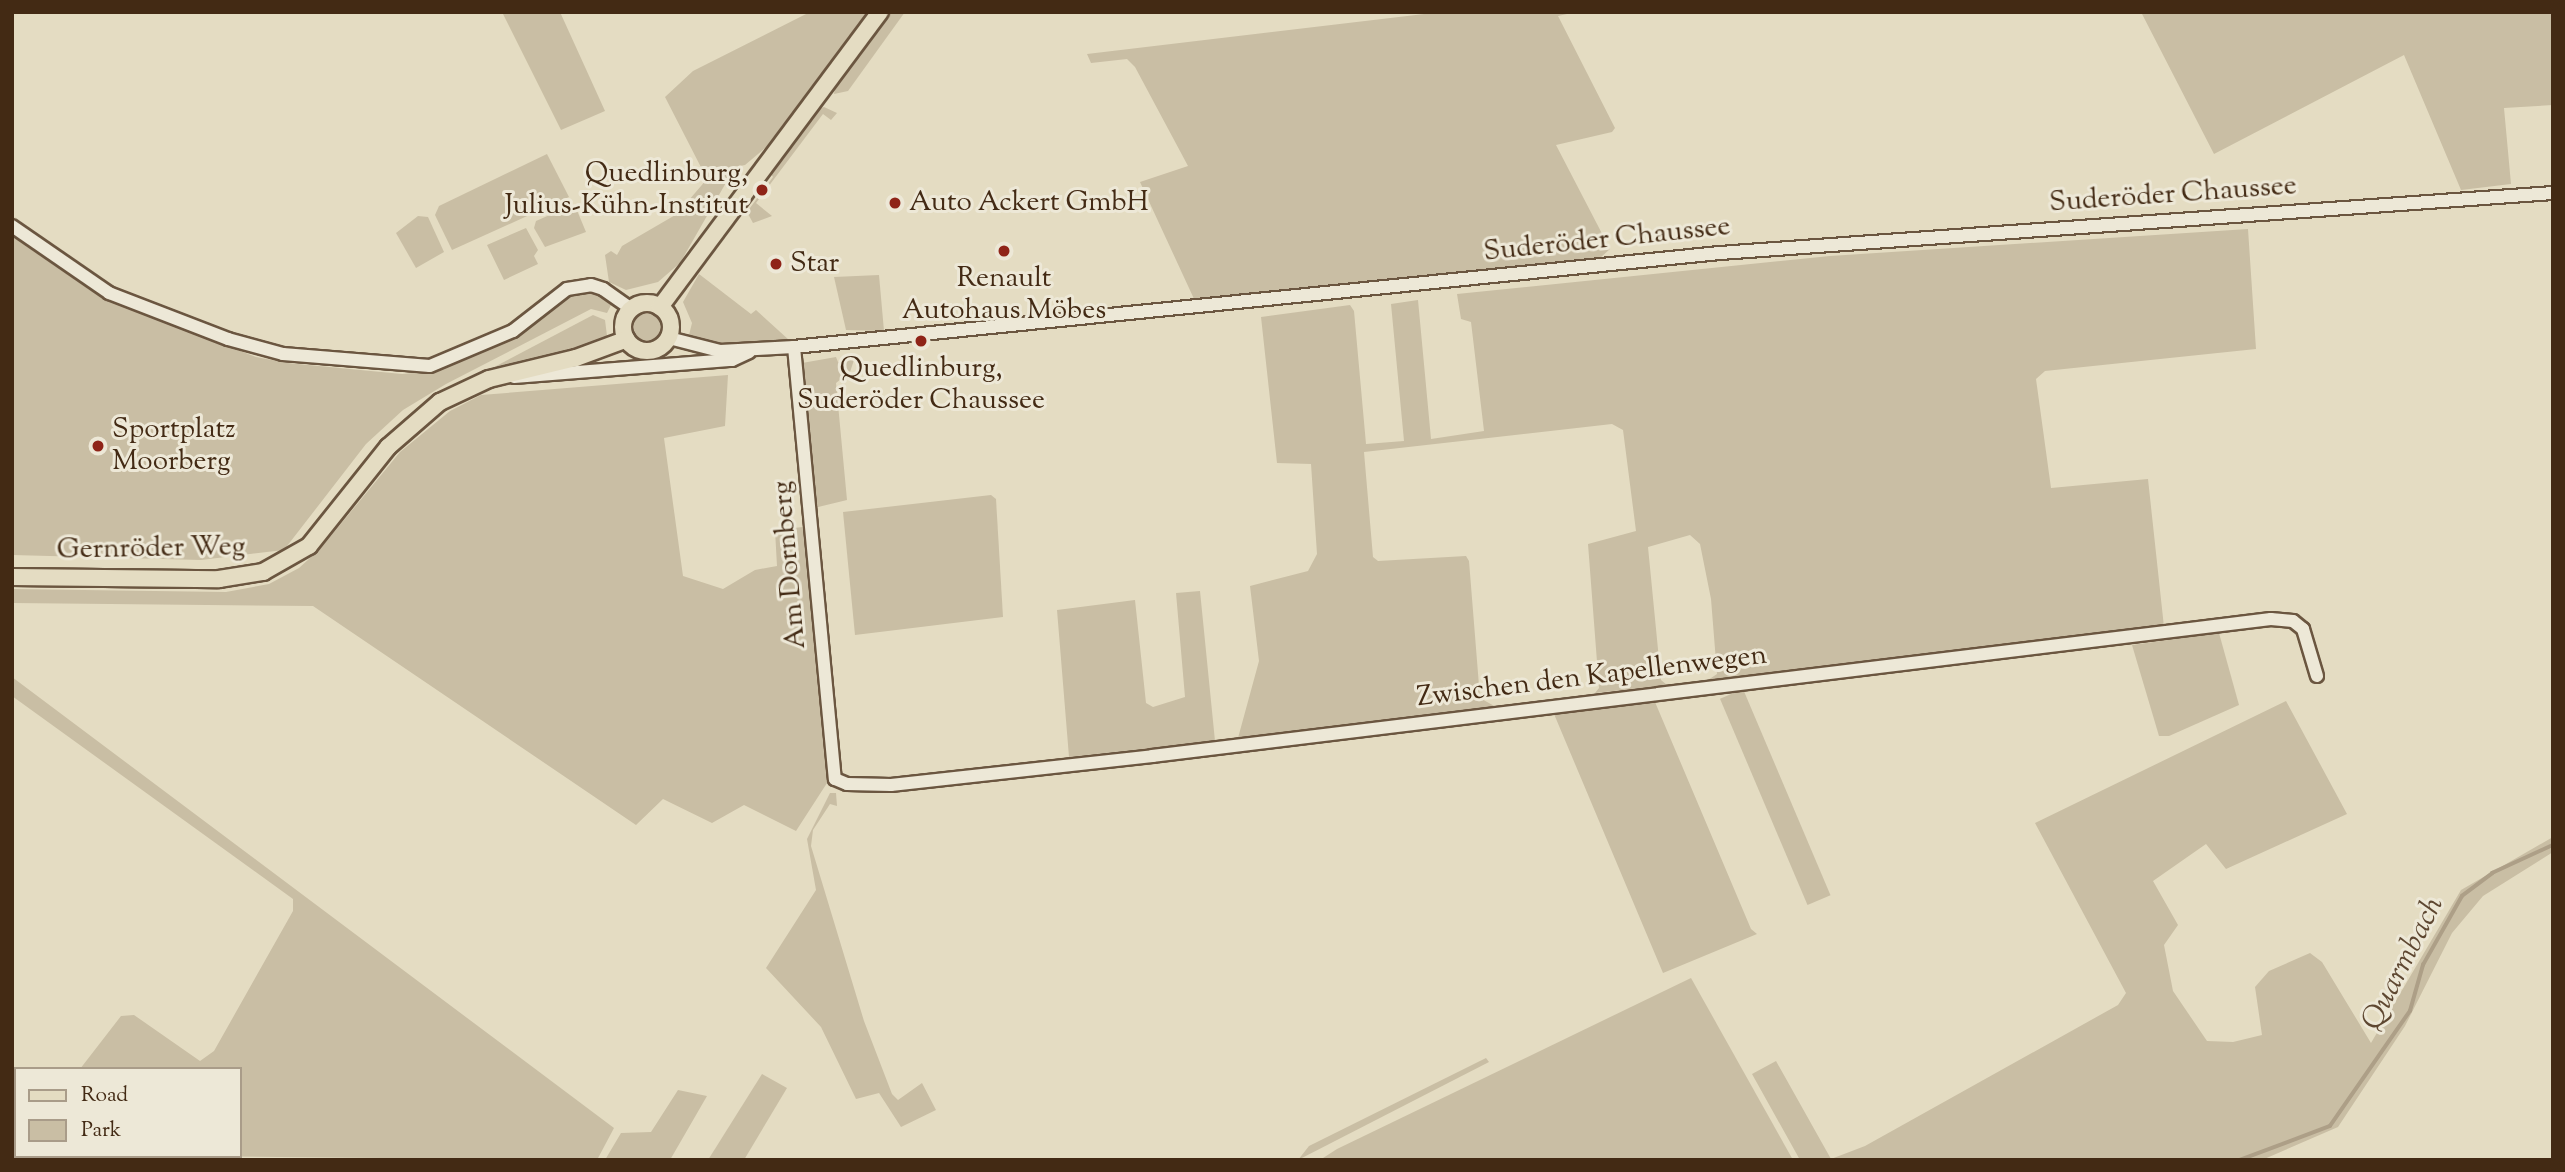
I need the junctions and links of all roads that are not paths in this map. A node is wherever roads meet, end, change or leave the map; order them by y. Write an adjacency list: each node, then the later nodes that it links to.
1 (880, 12): 4 (main road)
2 (2553, 193): 8 (street, Suderöder Chaussee)
3 (12, 226): 5 (street)
4 (660, 307): 5 (main road); 6 (main road)
5 (632, 309): 7 (main road)
6 (669, 338): 7 (main road); 9 (street, Suderöder Chaussee)
7 (627, 339): 10 (main road, Gernröder Weg)
8 (794, 347): 9 (street, Suderöder Chaussee); 13 (street, Am Dornberg)
9 (751, 350): 10 (street)
10 (500, 376): 11 (main road, Gernröder Weg)
11 (12, 577)
12 (2316, 676): 13 (street, Zwischen den Kapellenwegen)
13 (835, 779)

